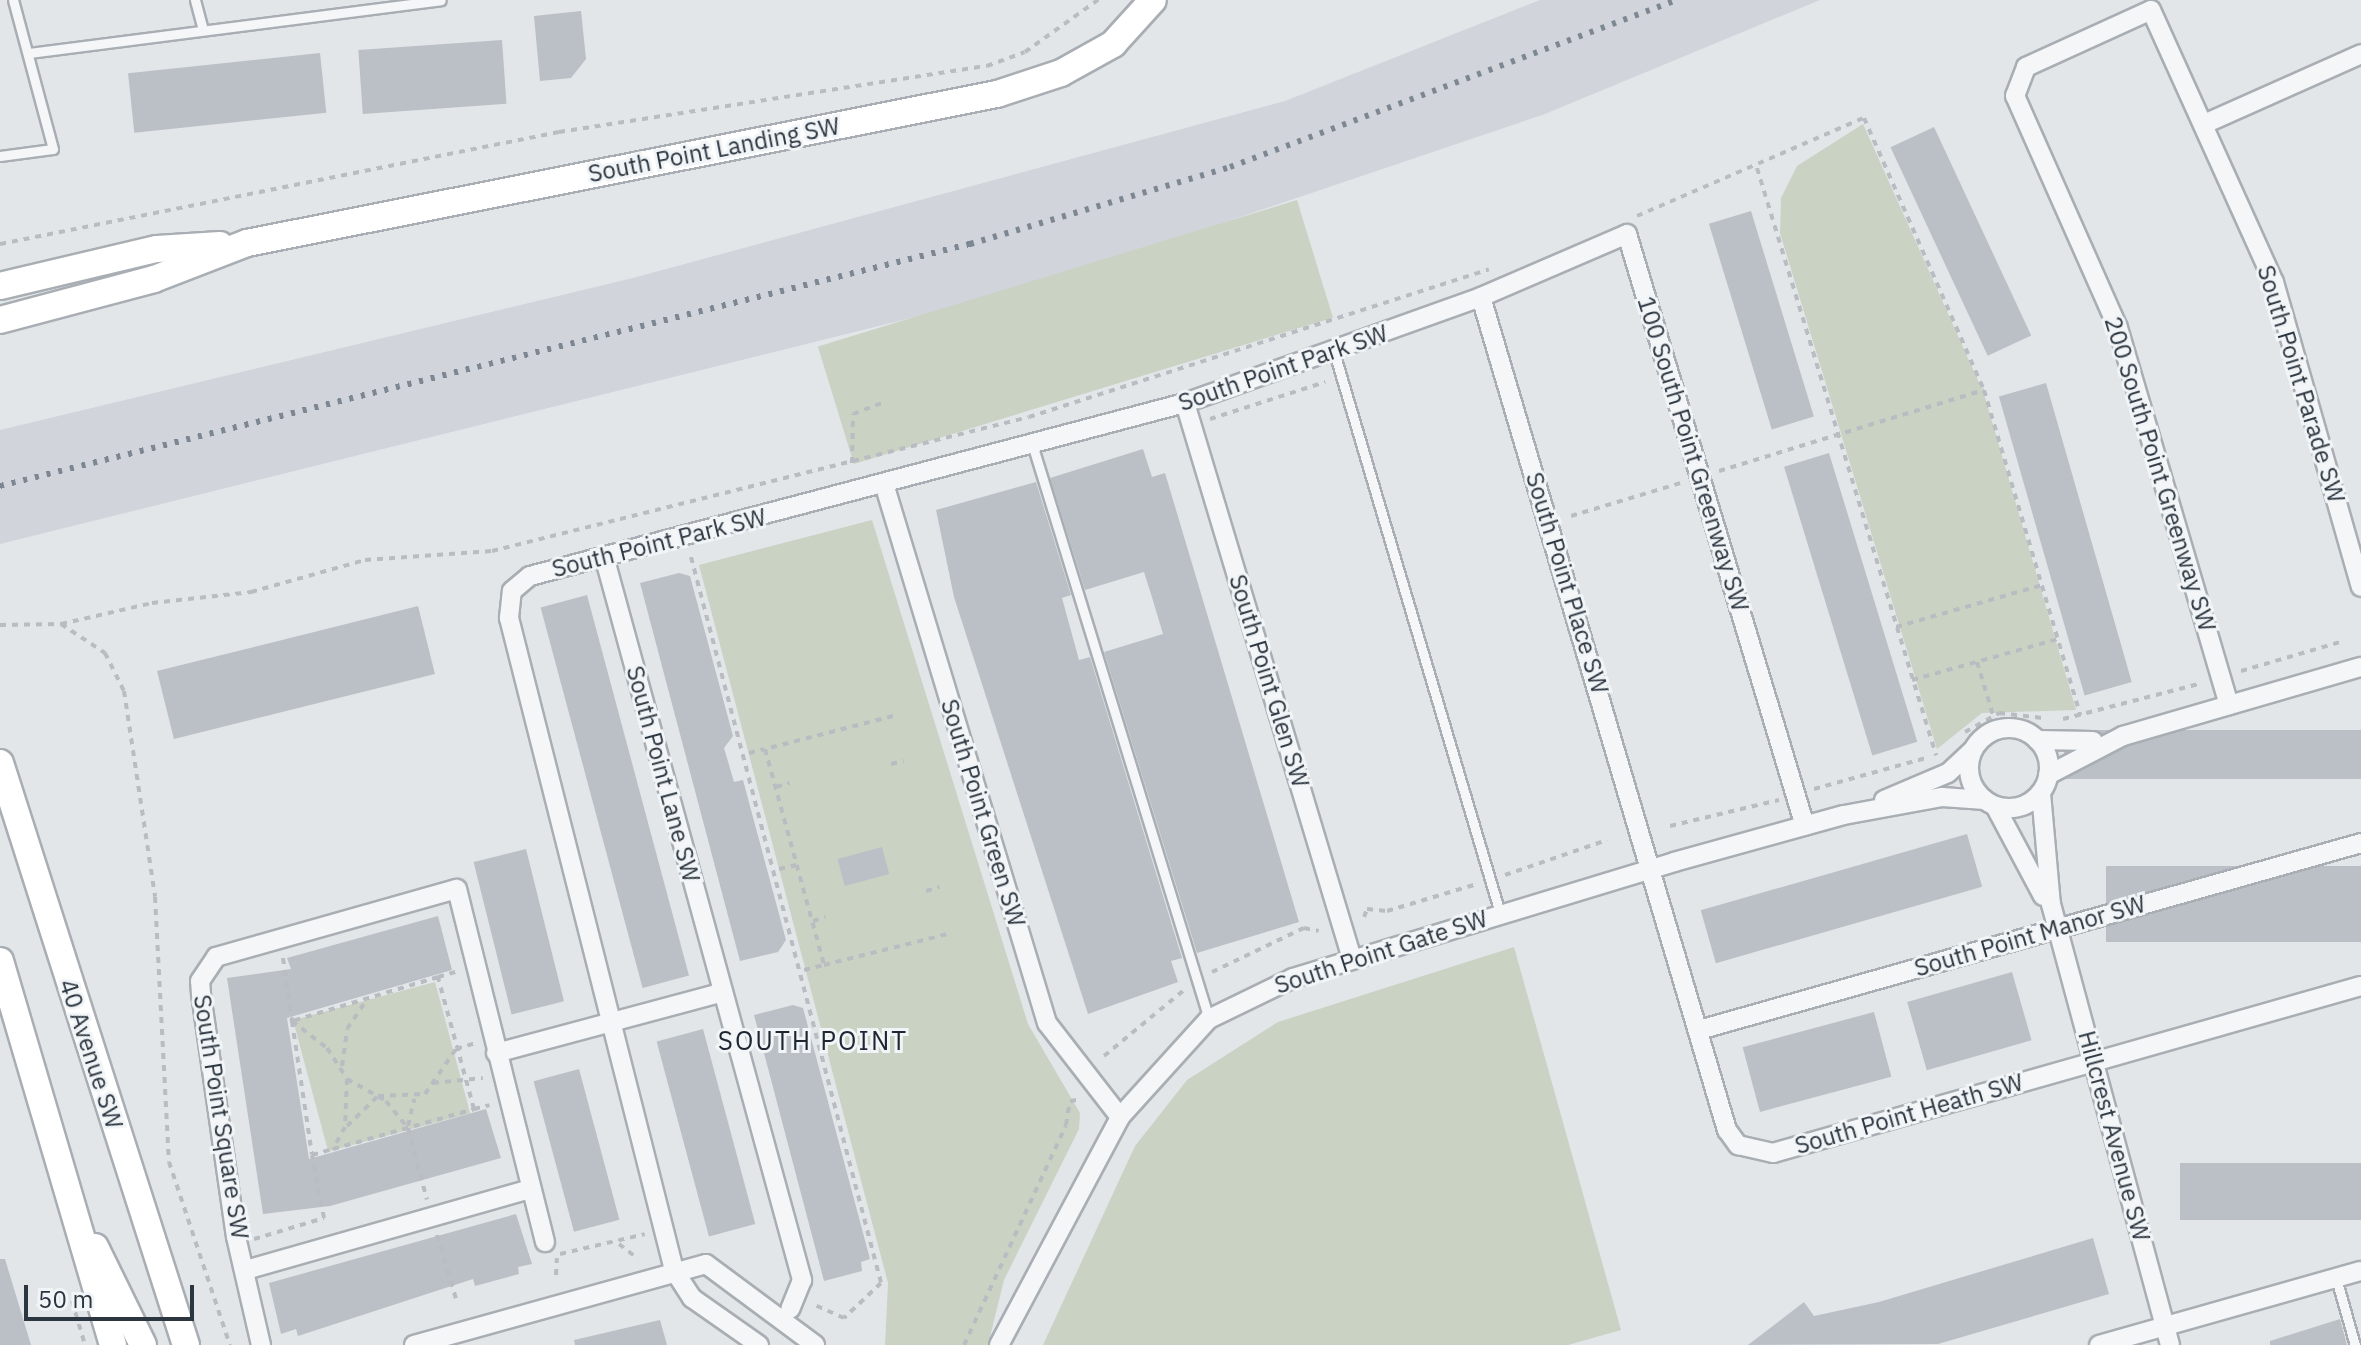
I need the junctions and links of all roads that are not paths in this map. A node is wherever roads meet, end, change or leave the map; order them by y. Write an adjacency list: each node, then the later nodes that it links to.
1 (16, 0): 8 (lane)
2 (195, 0): 7 (lane)
3 (441, 0): 5 (lane)
4 (1153, 0): 12 (main road, South Point Landing SW)
5 (422, 1): 7 (lane)
6 (2151, 10): 10 (street, South Point Parade SW); 25 (street, 200 South Point Greenway SW)
7 (202, 27): 8 (lane)
8 (29, 53): 11 (lane)
9 (2361, 54): 10 (street)
10 (2204, 124): 23 (street, South Point Parade SW)
11 (0, 156)
12 (247, 243): 13 (main road, South Point Landing SW); 17 (main road, South Point Landing SW)
13 (74, 267): 14 (main road); 15 (main road, South Point Landing SW)
14 (0, 270)
15 (0, 286)
16 (1481, 297): 18 (street, South Point Park SW); 34 (street, 100 South Point Greenway SW); 36 (street, South Point Place SW)
17 (0, 320)
18 (1334, 352): 19 (street, South Point Park SW); 37 (lane)
19 (1185, 403): 20 (street, South Point Park SW); 39 (street, South Point Glen SW)
20 (1033, 447): 21 (street, South Point Park SW); 43 (lane)
21 (885, 487): 22 (street, South Point Park SW); 48 (street, South Point Green SW)
22 (604, 556): 42 (street, South Point Lane SW); 44 (street, South Point Park SW)
23 (2361, 587)
24 (2361, 667): 25 (street)
25 (2229, 705): 26 (street)
26 (2123, 736): 27 (street); 30 (street)
27 (2037, 740): 28 (street); 30 (street)
28 (1966, 744): 32 (street); 33 (street, South Point Gate SW)
29 (0, 763): 61 (main road, 40 Avenue SW)
30 (2048, 775): 31 (street)
31 (2041, 793): 32 (street); 38 (street, Hillcrest Avenue SW)
32 (1990, 803): 33 (street, South Point Gate SW); 38 (street, Hillcrest Avenue SW)
33 (1844, 815): 34 (street, South Point Gate SW)
34 (1805, 826): 36 (street, South Point Gate SW)
35 (2361, 843): 38 (street, South Point Manor SW)
36 (1654, 868): 37 (street, South Point Gate SW); 45 (street, South Point Heath SW)
37 (1500, 913): 39 (street, South Point Gate SW)
38 (2058, 928): 45 (street, South Point Manor SW); 47 (street, Hillcrest Avenue SW)
39 (1352, 959): 43 (street, South Point Gate SW)
40 (0, 961): 50 (main road)
41 (2361, 986): 47 (street, South Point Heath SW)
42 (723, 992): 44 (street); 56 (street, South Point Lane SW)
43 (1209, 1019): 48 (street, South Point Gate SW)
44 (615, 1021): 46 (street); 53 (street, South Point Park SW)
45 (1699, 1030): 47 (street, South Point Heath SW)
46 (495, 1046): 49 (street, South Point Square SW); 52 (street, South Point Square SW)
47 (2093, 1062): 58 (street, Hillcrest Avenue SW)
48 (1120, 1117): 57 (street, South Point Gate SW)
49 (531, 1189): 51 (street, South Point Square SW); 52 (street, South Point Square SW)
50 (74, 1209): 59 (main road); 60 (main road)
51 (551, 1248)
52 (246, 1270): 62 (street, South Point Square SW)
53 (674, 1270): 63 (street); 64 (street, South Point Park SW); 65 (street)
54 (2361, 1271): 55 (street)
55 (2336, 1278): 58 (street); 70 (lane)
56 (793, 1302)
57 (1023, 1307): 66 (street, South Point Gate SW); 67 (street, South Point Gate SW)
58 (2165, 1326): 68 (street); 69 (street, Hillcrest Avenue SW)
59 (113, 1345)
60 (143, 1345)
61 (186, 1345)
62 (261, 1345)
63 (414, 1345)
64 (759, 1345)
65 (815, 1345)
66 (999, 1345)
67 (1014, 1345)
68 (2099, 1345)
69 (2170, 1345)
70 (2355, 1345)

